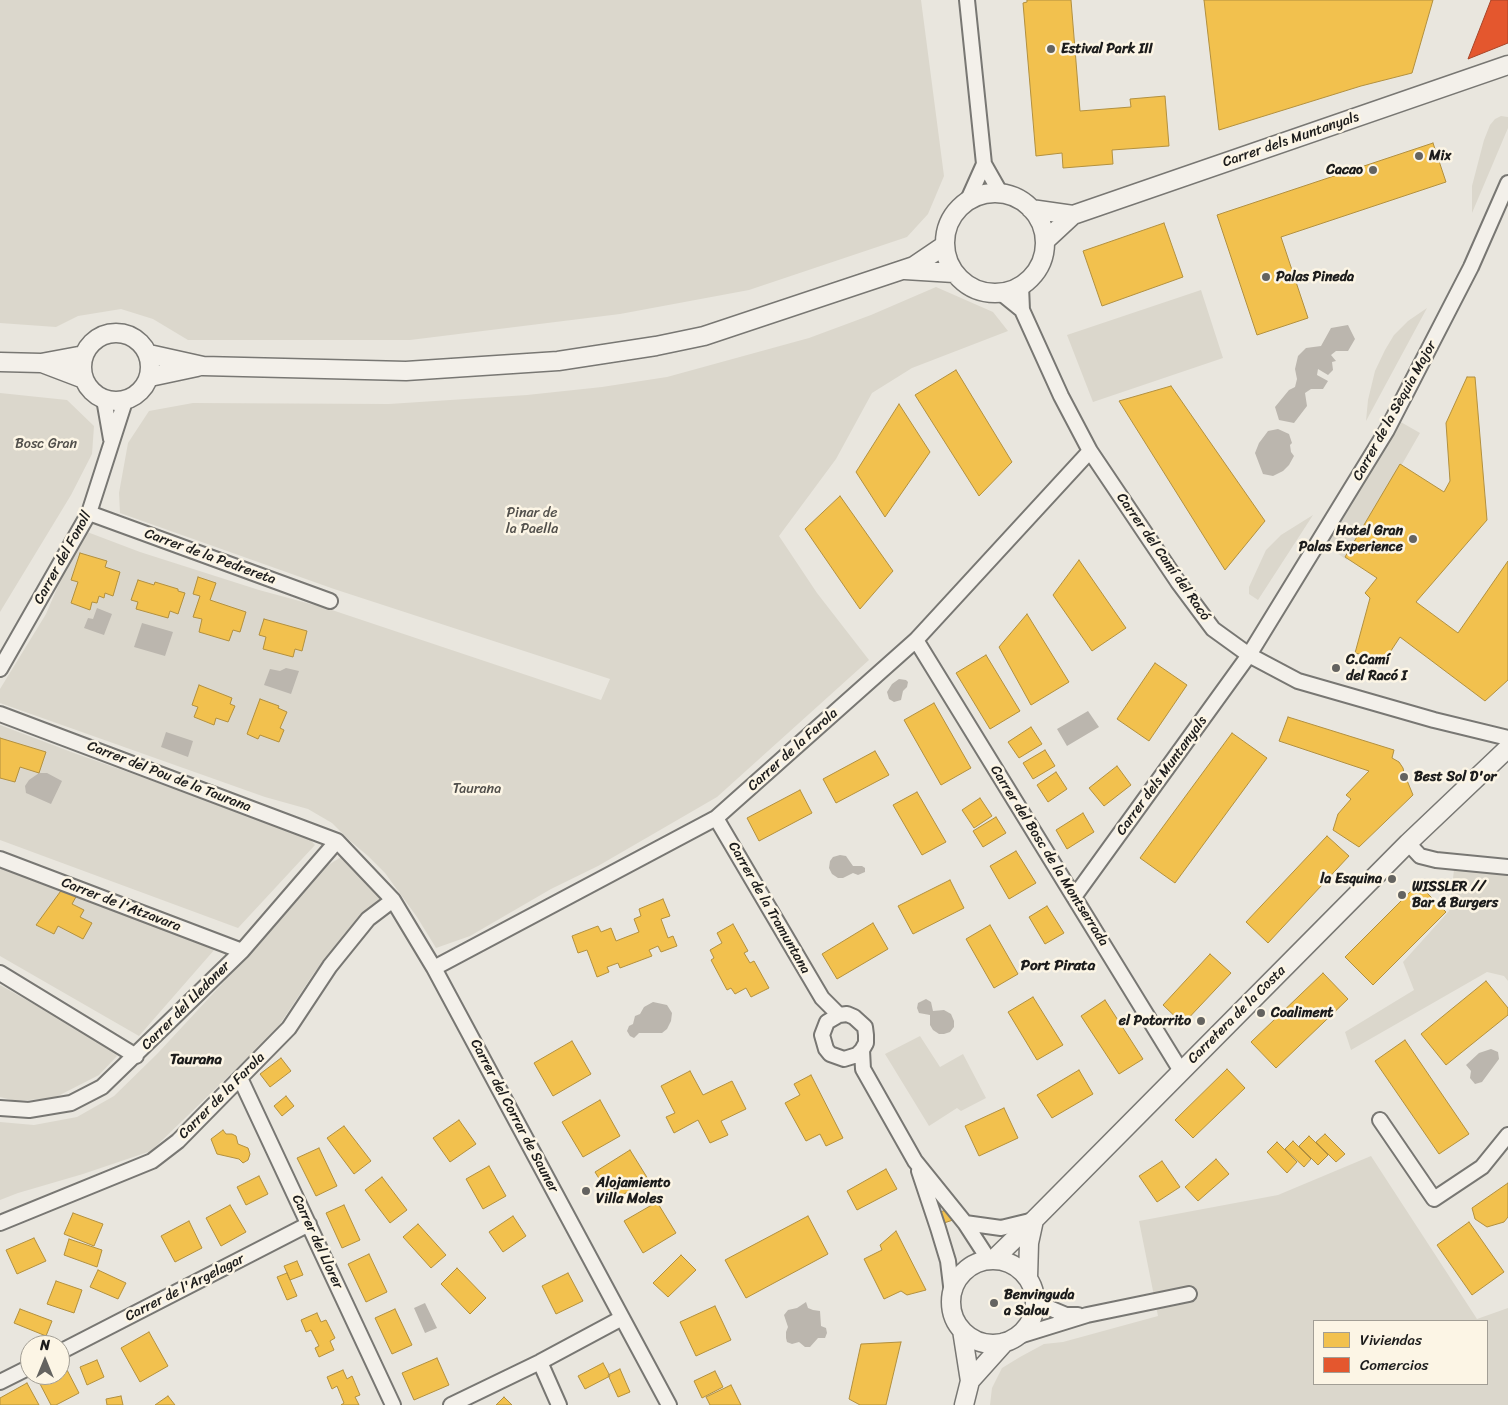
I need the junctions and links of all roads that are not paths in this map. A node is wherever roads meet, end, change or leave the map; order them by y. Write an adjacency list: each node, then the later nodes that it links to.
1 (967, 0): 3 (street)
2 (1508, 66): 8 (street, Carrer dels Muntanyals)
3 (984, 164): 5 (street); 6 (street)
4 (1508, 183): 30 (street, Carrer de la Sèquia Major)
5 (1001, 194): 6 (street); 7 (street)
6 (967, 202): 10 (street)
7 (1032, 209): 8 (street, Carrer dels Muntanyals); 9 (street)
8 (1074, 216): 9 (street, Carrer dels Muntanyals)
9 (1045, 241): 13 (street)
10 (945, 245): 11 (street); 12 (street)
11 (908, 268): 12 (street); 20 (street)
12 (954, 272): 14 (street)
13 (1021, 286): 14 (street); 15 (street, Carrer del Camí del Racó)
14 (1000, 293): 15 (street, Carrer del Camí del Racó)
15 (1022, 310): 26 (street, Carrer del Camí del Racó)
16 (148, 354): 17 (street); 20 (street); 21 (street)
17 (84, 355): 19 (street); 22 (street)
18 (0, 362): 19 (street)
19 (41, 363): 22 (street)
20 (203, 366): 21 (street)
21 (150, 377): 24 (street)
22 (84, 379): 23 (street)
23 (104, 399): 24 (street); 25 (street, Carrer del Fonoll)
24 (125, 401): 25 (street, Carrer del Fonoll)
25 (111, 440): 27 (street, Carrer del Fonoll)
26 (1090, 451): 29 (street, Carrer de la Farola); 30 (street, Carrer del Camí del Racó)
27 (89, 513): 28 (street, Carrer de la Pedrereta); 31 (street, Carrer del Fonoll)
28 (330, 601)
29 (916, 640): 35 (street, Carrer de la Farola); 40 (street, Carrer del Bosc de la Montserrada)
30 (1249, 655): 33 (street, Carrer del Camí del Racó); 40 (street, Carrer dels Muntanyals)
31 (0, 670)
32 (0, 714): 36 (street, Carrer del Pou de la Taurana)
33 (1508, 738)
34 (1508, 748): 37 (street, Carretera de la Costa)
35 (716, 818): 43 (street, Carrer de la Farola); 45 (street, Carrer de la Tramuntana)
36 (337, 840): 41 (street, Carrer del Corrar de Sauner); 42 (street, Carrer del Lledoner)
37 (1408, 843): 39 (street); 52 (street, Carretera de la Costa)
38 (0, 860): 42 (street, Carrer de l'Atzavara)
39 (1508, 867)
40 (1074, 897): 52 (street, Carrer del Bosc de la Montserrada)
41 (392, 900): 43 (street, Carrer del Corrar de Sauner); 53 (street, Carrer de la Farola)
42 (242, 951): 49 (street, Carrer del Lledoner)
43 (434, 968): 68 (street, Carrer del Corrar de Sauner)
44 (0, 973): 49 (street)
45 (822, 998): 46 (street, Carrer de la Tramuntana); 47 (street, Carrer de la Tramuntana)
46 (839, 1015): 47 (street); 48 (street)
47 (827, 1022): 50 (street)
48 (862, 1050): 50 (street); 51 (street)
49 (136, 1056): 54 (street, Carrer del Lledoner)
50 (844, 1059): 51 (street)
51 (863, 1069): 57 (street)
52 (1181, 1072): 58 (street, Carretera de la Costa)
53 (240, 1078): 59 (street, Carrer de la Farola); 61 (street, Carrer del Llorer)
54 (0, 1108)
55 (1380, 1120): 56 (street)
56 (1508, 1135)
57 (915, 1161): 60 (street); 64 (street)
58 (1034, 1220): 60 (street); 62 (street, Carretera de la Costa); 63 (street)
59 (0, 1223)
60 (965, 1223): 62 (street)
61 (309, 1224): 71 (street, Carrer de l'Argelagar); 76 (street, Carrer del Llorer)
62 (991, 1260): 63 (street); 64 (street)
63 (1028, 1278): 66 (street)
64 (952, 1294): 69 (street)
65 (1188, 1294): 67 (street)
66 (1035, 1302): 67 (street); 70 (street)
67 (1086, 1315): 70 (street)
68 (622, 1318): 72 (street); 79 (street, Carrer del Corrar de Sauner)
69 (962, 1330): 70 (street); 74 (street)
70 (1011, 1340): 74 (street)
71 (70, 1347)
72 (540, 1362): 77 (street); 78 (street)
73 (20, 1372): 75 (street)
74 (970, 1381): 80 (street)
75 (0, 1382)
76 (393, 1405)
77 (451, 1405)
78 (559, 1405)
79 (669, 1405)
80 (964, 1405)

